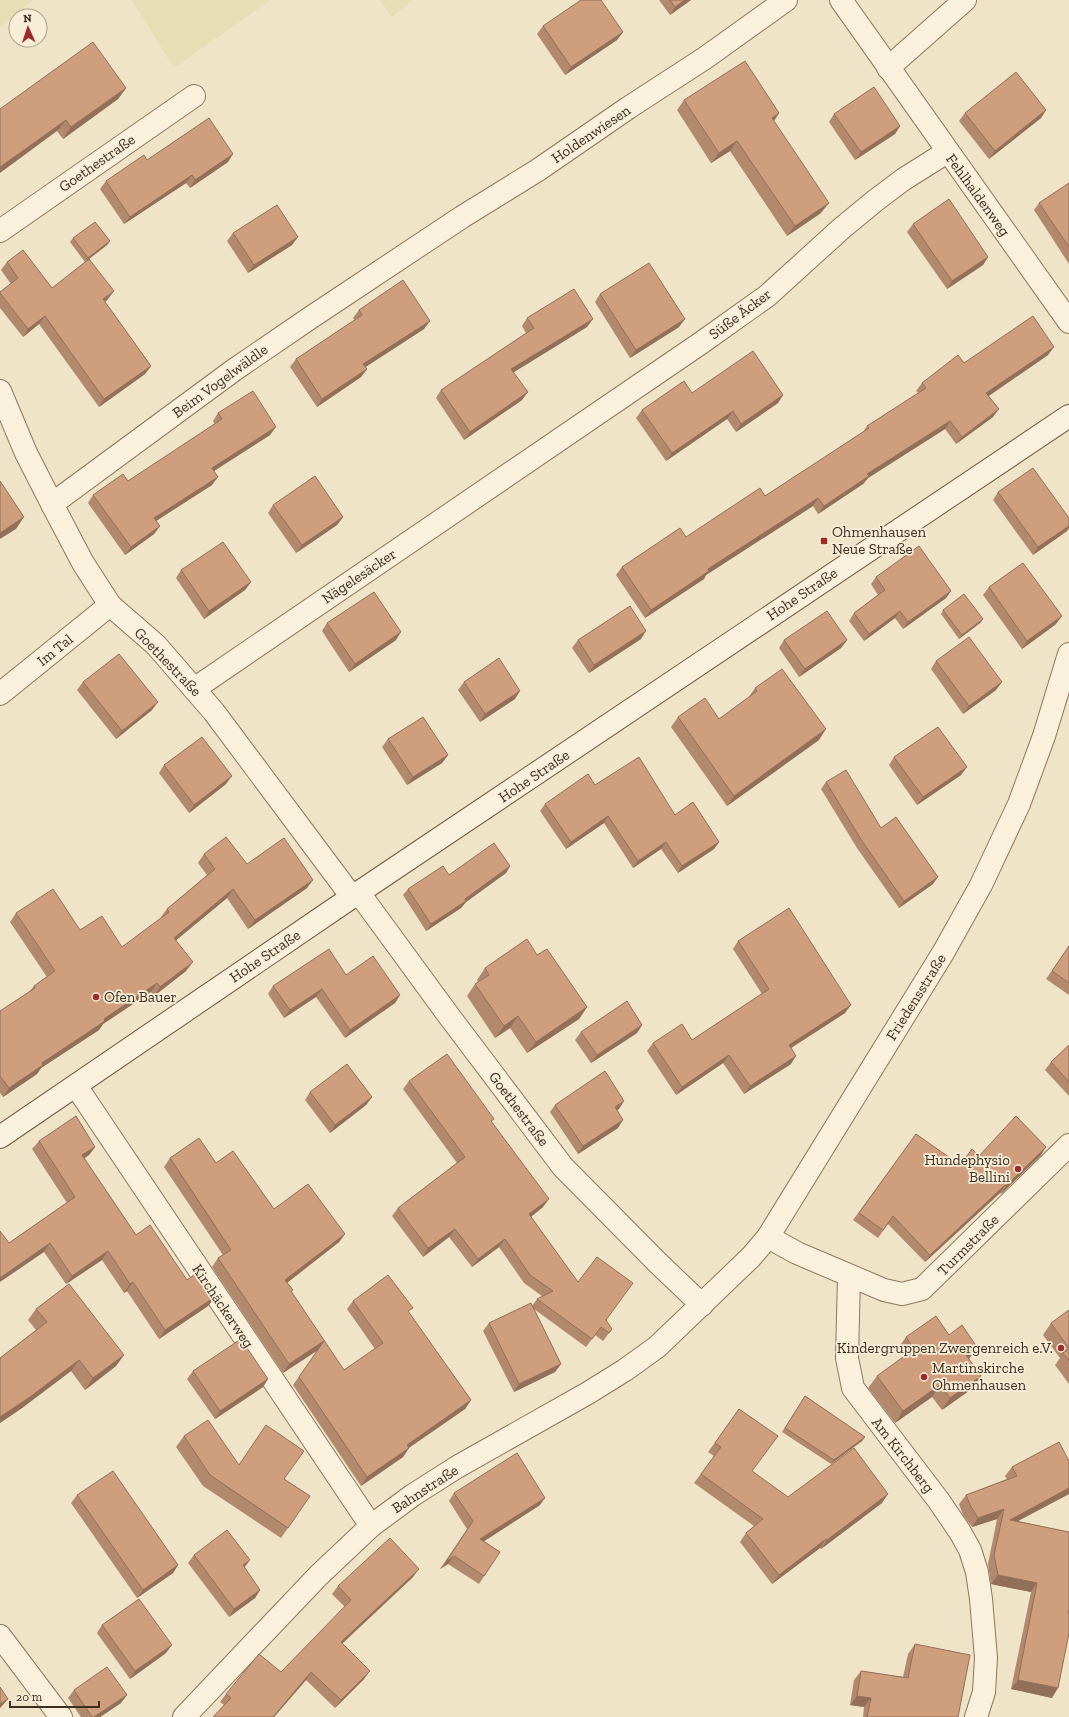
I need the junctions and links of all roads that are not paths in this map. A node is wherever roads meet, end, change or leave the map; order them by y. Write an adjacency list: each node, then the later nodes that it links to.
1 (786, 0): 8 (street, Holdenwiesen)
2 (841, 0): 4 (street, Fehlhaldenweg)
3 (965, 0): 4 (street)
4 (888, 68): 6 (street, Fehlhaldenweg)
5 (194, 96): 7 (street, Goethestraße)
6 (947, 152): 9 (street, Fehlhaldenweg); 12 (street, Süße Äcker)
7 (0, 230)
8 (392, 263): 13 (street, Beim Vogelwäldle)
9 (1069, 322)
10 (0, 391): 13 (street, Goethestraße)
11 (1069, 416): 18 (street, Hohe Straße)
12 (524, 465): 16 (street, Nägelesäcker)
13 (52, 504): 14 (street, Goethestraße)
14 (110, 605): 16 (street, Goethestraße); 17 (street, Im Tal)
15 (1069, 654): 22 (street, Friedensstraße)
16 (194, 689): 18 (street, Goethestraße)
17 (0, 694)
18 (356, 895): 19 (street, Hohe Straße); 24 (street, Goethestraße)
19 (76, 1086): 20 (street, Hohe Straße); 25 (street, Kirchäckerweg)
20 (0, 1137)
21 (1069, 1145): 23 (street, Turmstraße)
22 (768, 1237): 23 (street); 24 (street, Friedensstraße)
23 (848, 1276): 29 (street, Am Kirchberg)
24 (702, 1305): 25 (street, Bahnstraße)
25 (371, 1526): 28 (street, Bahnstraße)
26 (0, 1636): 27 (street)
27 (61, 1717)
28 (184, 1717)
29 (976, 1717)

